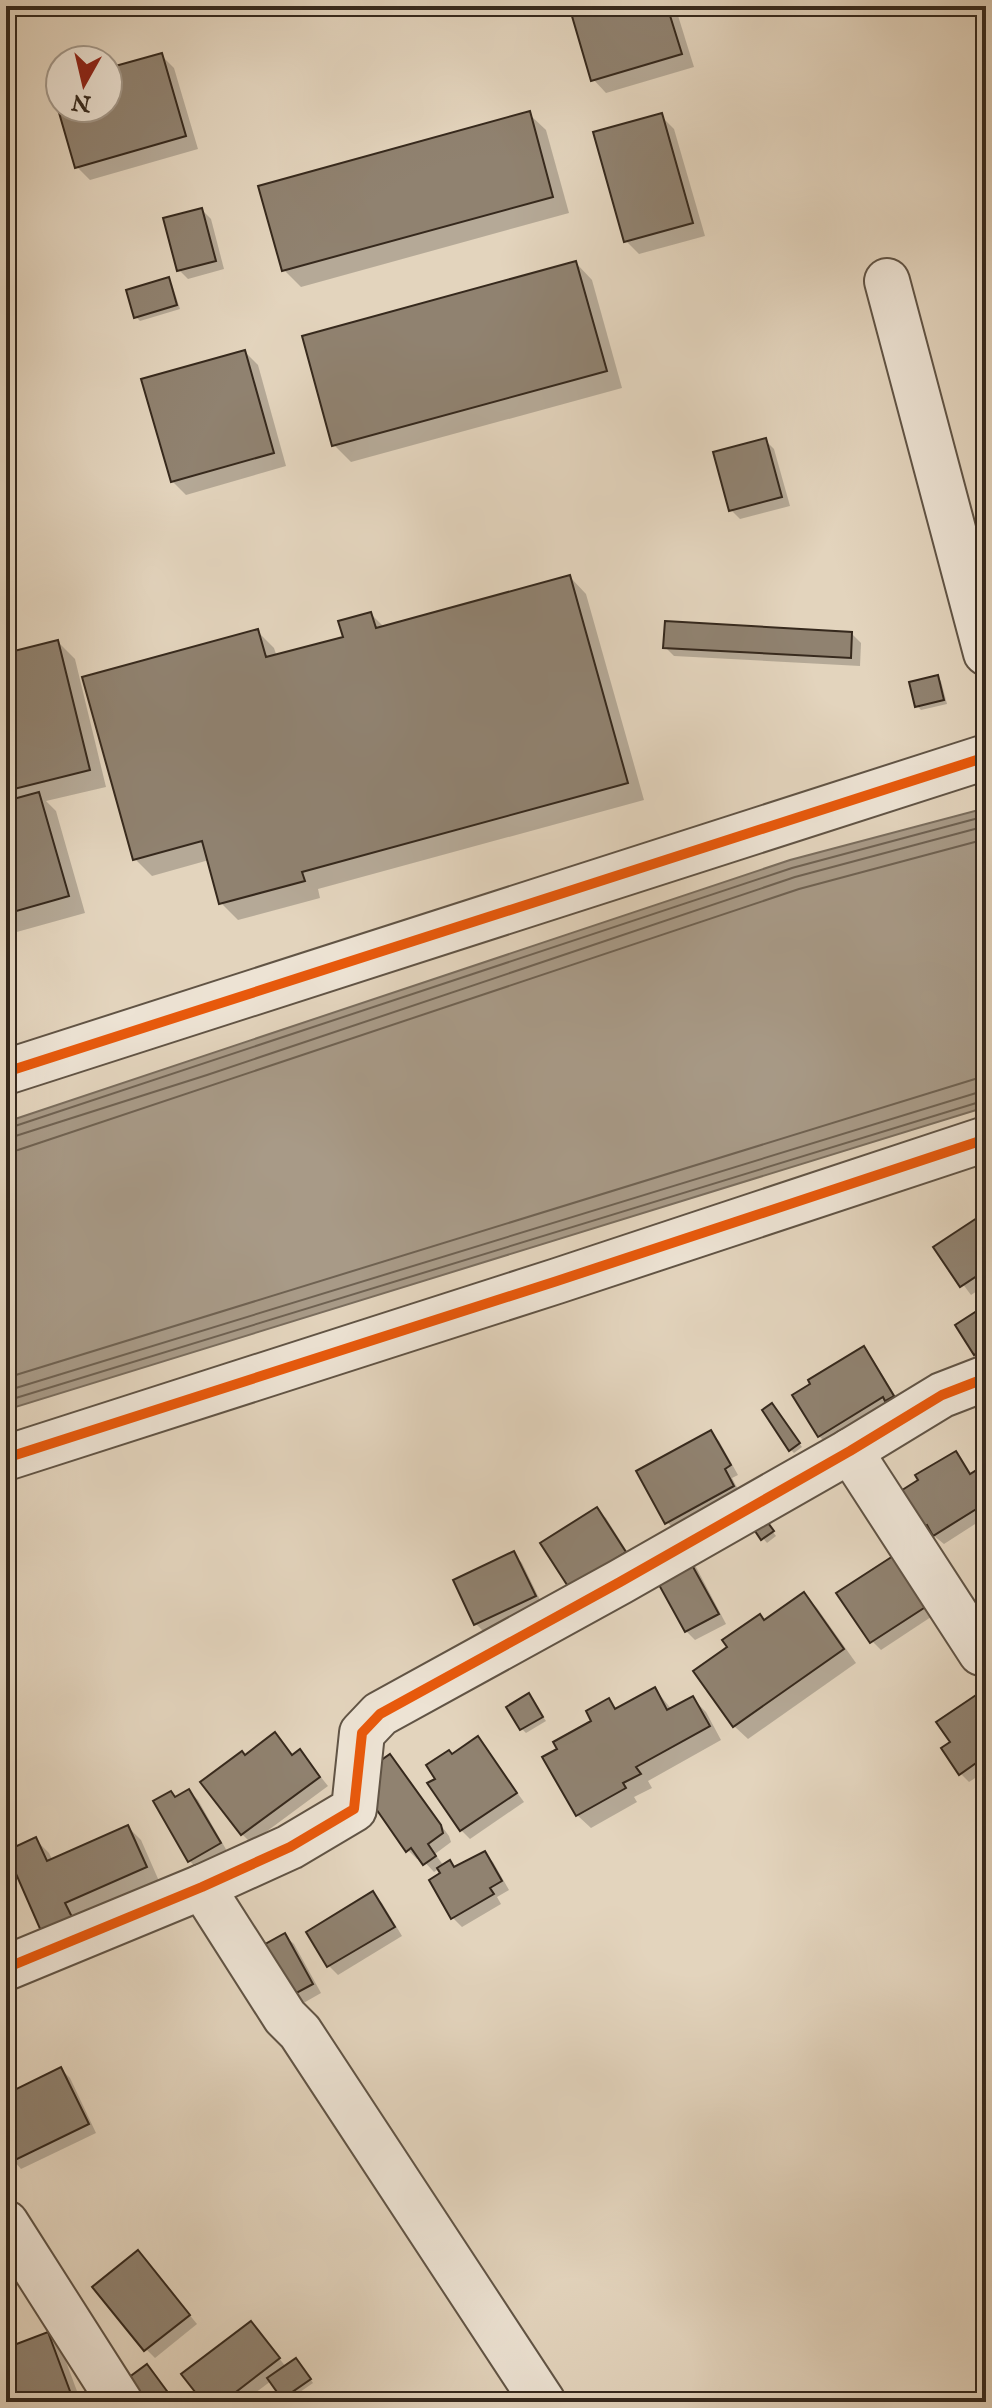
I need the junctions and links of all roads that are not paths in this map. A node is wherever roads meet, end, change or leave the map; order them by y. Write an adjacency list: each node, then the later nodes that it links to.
1 (887, 281): 2 (street)
2 (986, 653)
3 (986, 757): 4 (street)
4 (6, 1072)
5 (986, 1139): 8 (street)
6 (986, 1378): 7 (street)
7 (850, 1451): 9 (street); 10 (street)
8 (6, 1458)
9 (981, 1653)
10 (202, 1887): 11 (street); 14 (street)
11 (6, 1968)
12 (6, 2223): 13 (street)
13 (120, 2402)
14 (543, 2402)

